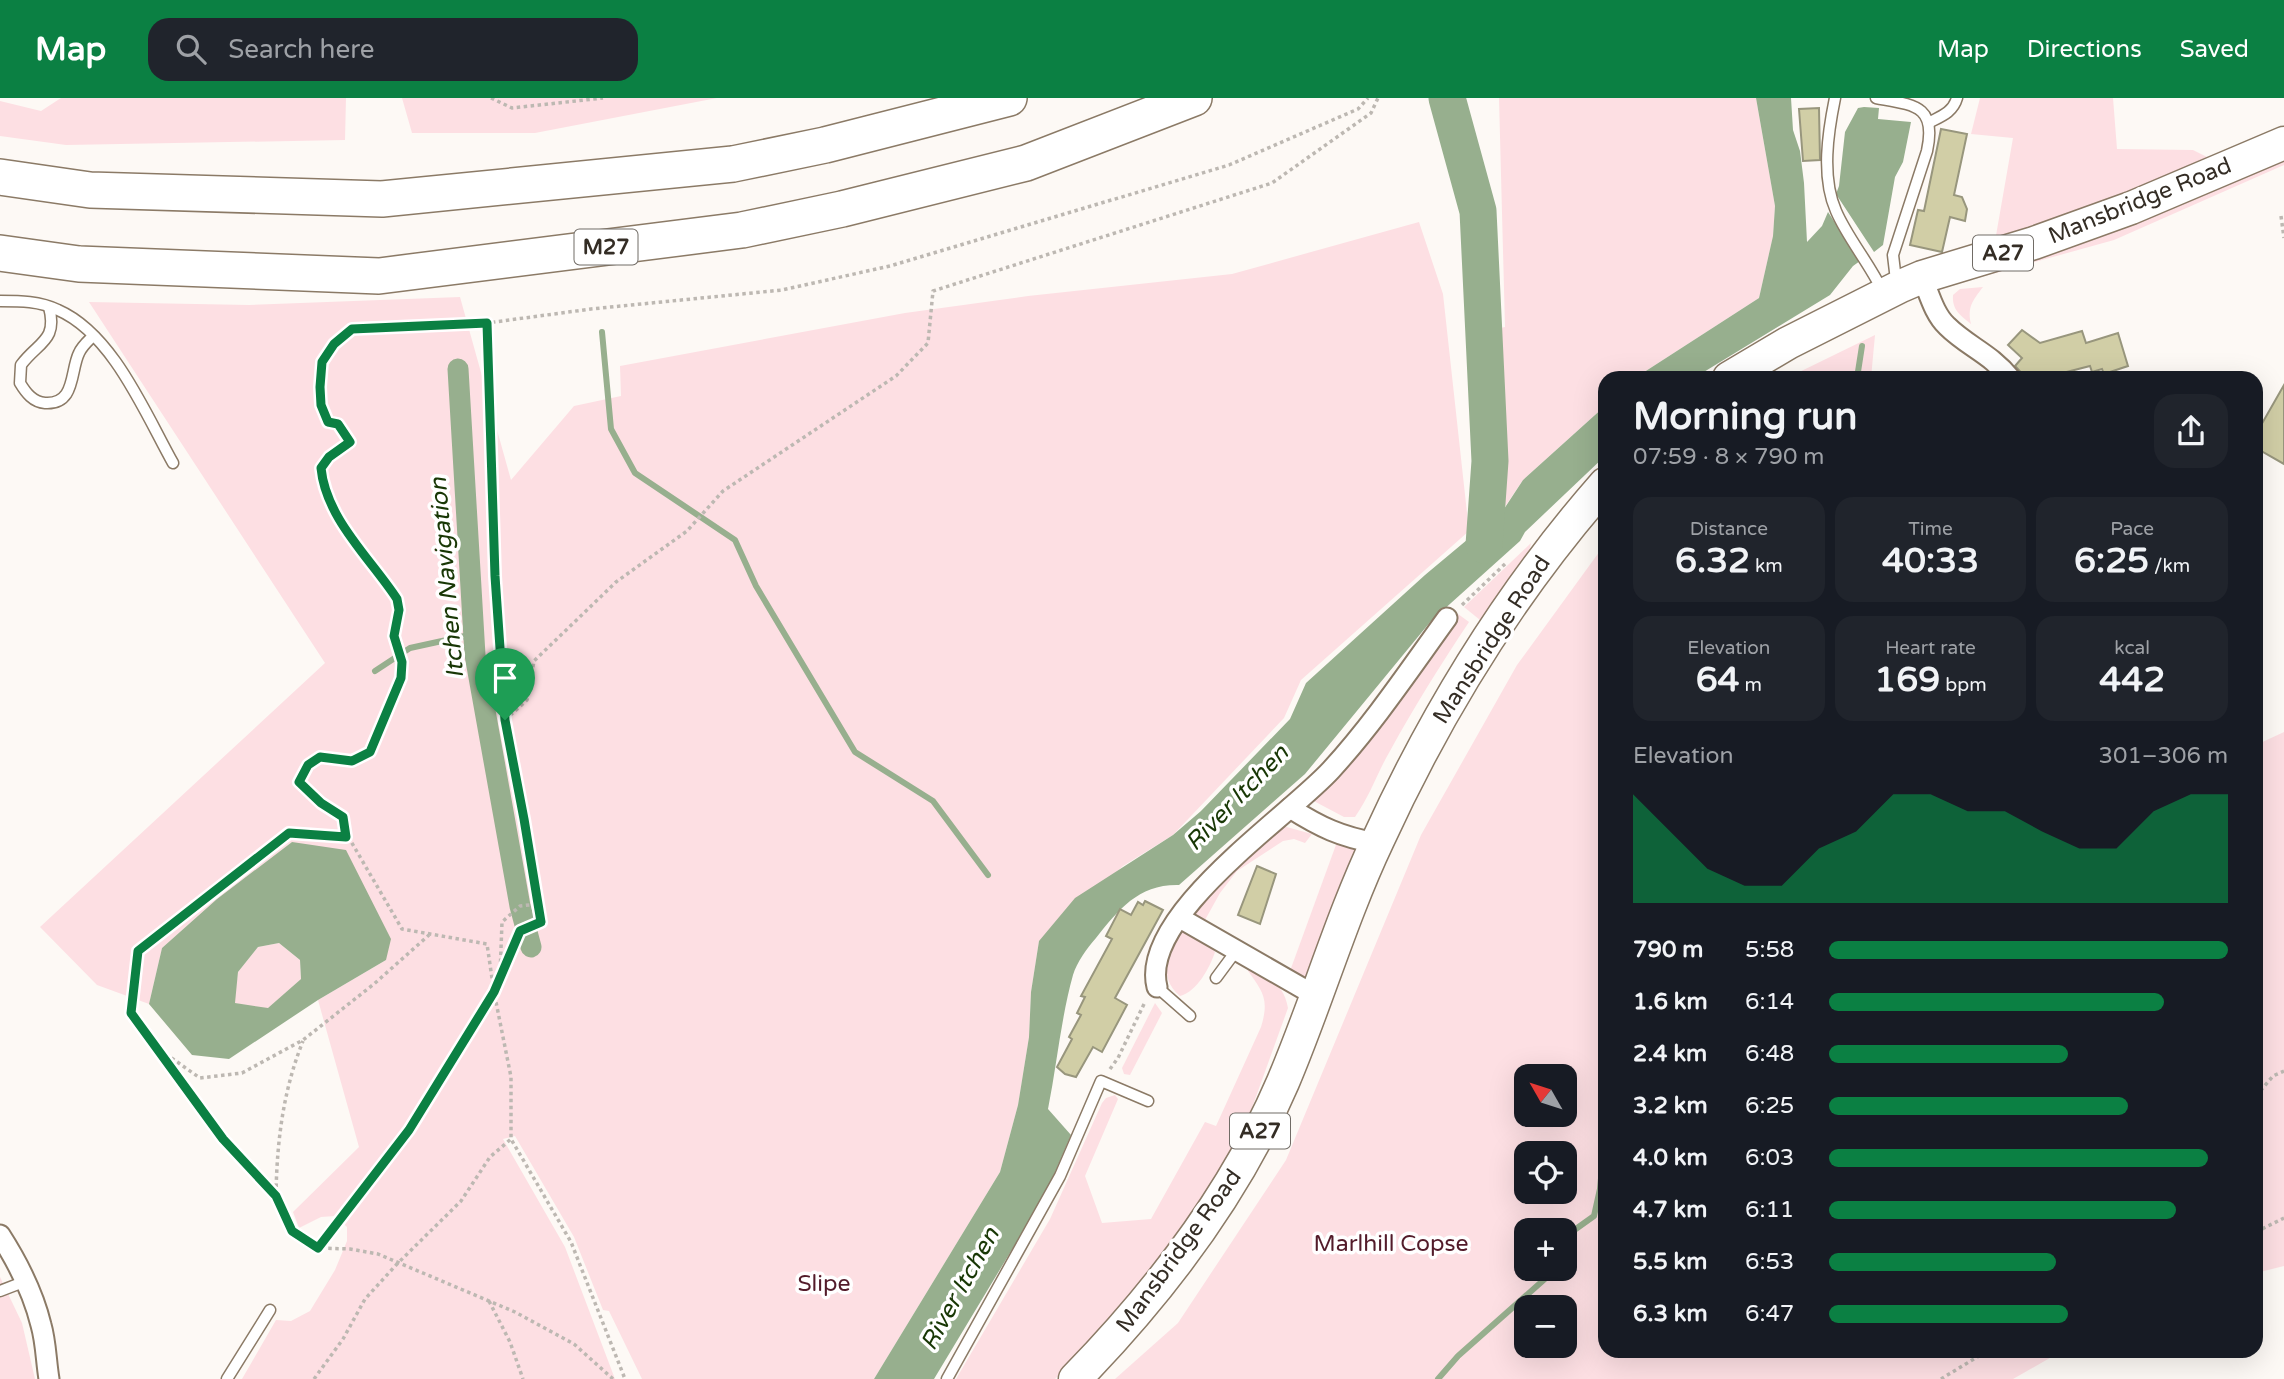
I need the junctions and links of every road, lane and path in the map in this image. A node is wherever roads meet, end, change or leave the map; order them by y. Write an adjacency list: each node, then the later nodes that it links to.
1 (491, 98): 2 (path)
2 (603, 98)
3 (1009, 98): 12 (highway)
4 (1194, 98): 15 (highway, M27)
5 (1368, 98): 19 (path)
6 (1378, 98): 26 (path)
7 (1835, 98): 16 (lane)
8 (1876, 98): 10 (lane)
9 (1957, 98): 10 (lane)
10 (1930, 122): 16 (lane)
11 (2284, 143): 16 (main road, Mansbridge Road / A27)
12 (0, 177)
13 (2281, 216): 14 (path)
14 (2284, 237)
15 (0, 253)
16 (1902, 286): 21 (main road, Mansbridge Road / A27); 22 (street)
17 (0, 301): 18 (lane)
18 (49, 307): 20 (lane); 20 (lane)
19 (487, 323): 26 (path); 28 (path)
20 (93, 335): 23 (lane)
21 (1741, 371)
22 (2004, 371)
23 (173, 463)
24 (1598, 493): 29 (main road, Mansbridge Road / A27)
25 (1447, 618): 27 (street)
26 (505, 720): 30 (path)
27 (1290, 808): 29 (street); 31 (street)
28 (346, 837): 32 (path); 41 (path)
29 (1376, 843): 38 (main road, Mansbridge Road / A27)
30 (538, 904): 34 (path); 34 (path)
31 (1180, 918): 33 (street); 36 (street)
32 (430, 934): 37 (path); 40 (path)
33 (1236, 951): 35 (lane); 38 (street)
34 (500, 978): 37 (path)
35 (1216, 978)
36 (1157, 987): 39 (lane); 43 (path)
37 (494, 992): 46 (path); 51 (path)
38 (1316, 996): 65 (main road, Mansbridge Road / A27)
39 (1190, 1016)
40 (303, 1040): 41 (path); 47 (path)
41 (156, 1047): 47 (path)
42 (2284, 1071): 44 (path)
43 (1101, 1081): 45 (lane); 64 (lane)
44 (2263, 1088)
45 (1148, 1101)
46 (511, 1139): 52 (path); 63 (path)
47 (276, 1196): 51 (path)
48 (2284, 1218): 49 (path)
49 (2263, 1228)
50 (0, 1235): 53 (street)
51 (318, 1248): 52 (path)
52 (397, 1264): 55 (path); 60 (path)
53 (26, 1281): 54 (lane); 58 (street)
54 (0, 1292)
55 (488, 1299): 61 (path); 62 (path)
56 (270, 1310): 59 (lane)
57 (1976, 1358): 66 (path)
58 (49, 1379)
59 (227, 1379)
60 (314, 1379)
61 (523, 1379)
62 (614, 1379)
63 (625, 1379)
64 (947, 1379)
65 (1075, 1379)
66 (1941, 1379)

